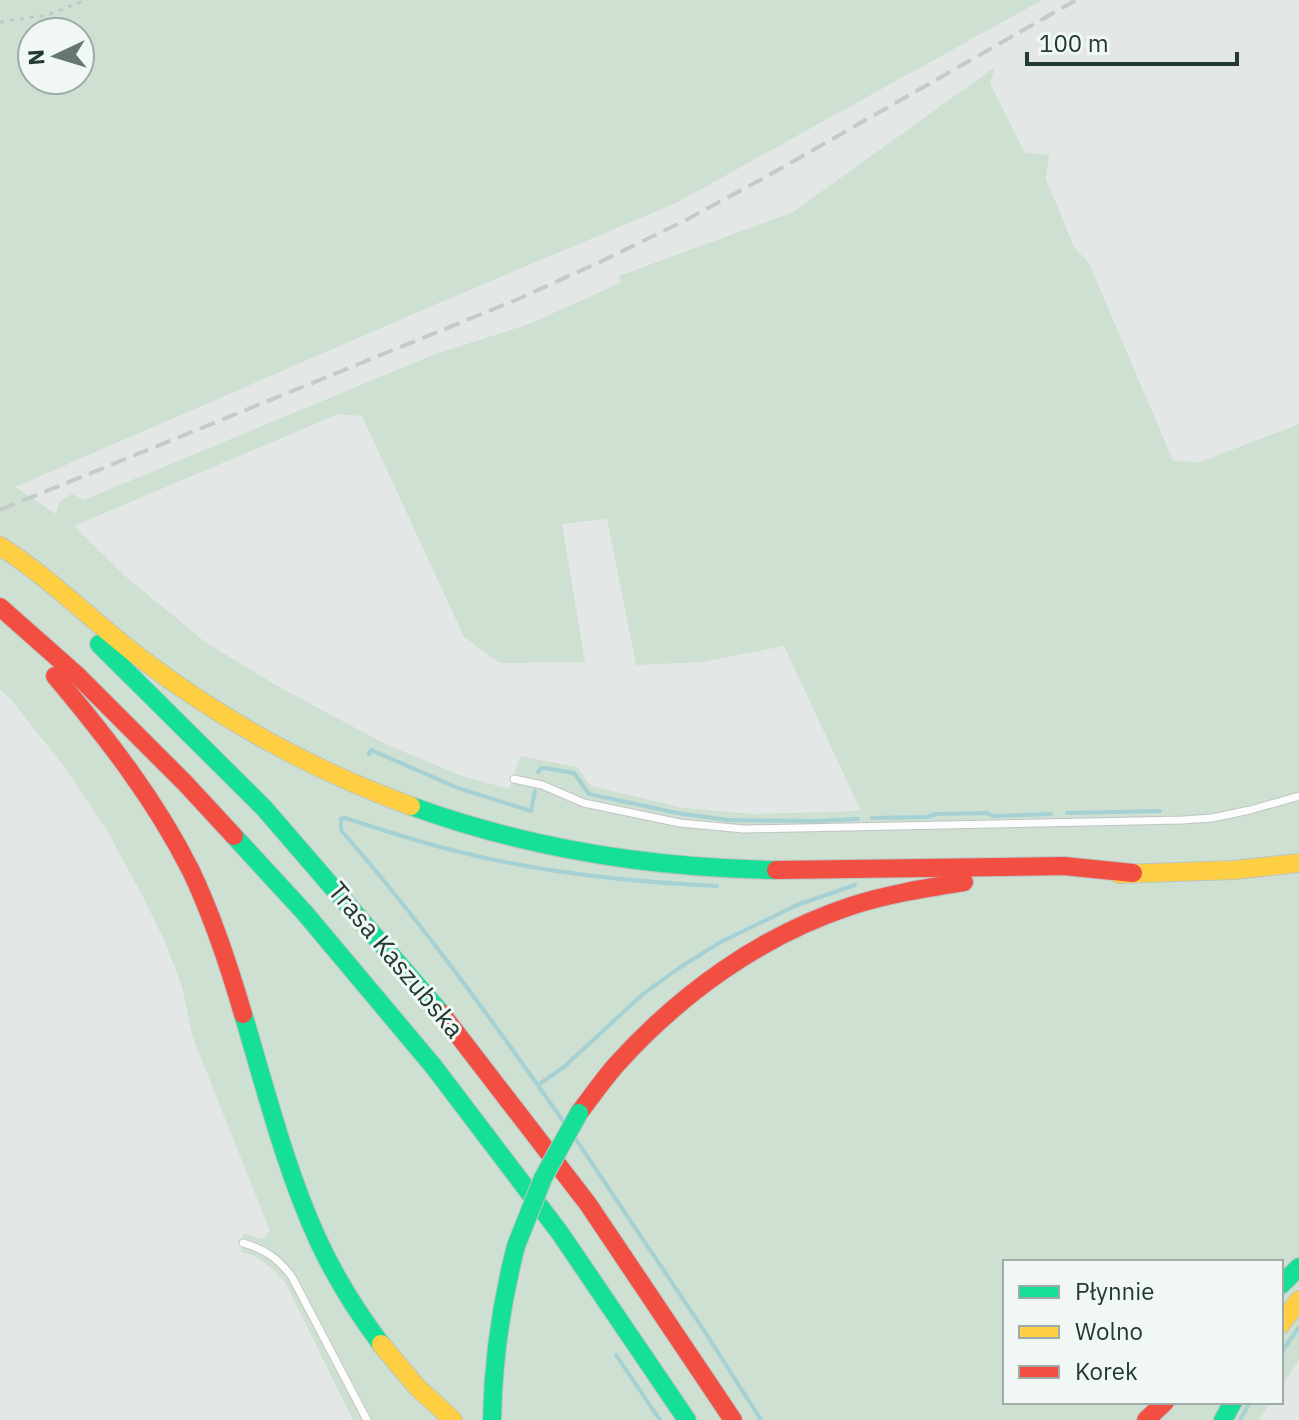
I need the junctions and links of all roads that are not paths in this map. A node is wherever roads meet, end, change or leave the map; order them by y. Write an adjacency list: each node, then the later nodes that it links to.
1 (0, 548): 7 (highway); 18 (highway, Trasa Kaszubska)
2 (0, 607): 17 (highway, Trasa Kaszubska)
3 (0, 619): 15 (highway)
4 (514, 779): 5 (lane)
5 (1299, 796)
6 (1299, 863): 7 (highway)
7 (1133, 873): 16 (highway, bridge)
8 (243, 1243): 14 (lane)
9 (1299, 1267): 10 (highway)
10 (1283, 1283)
11 (1299, 1300): 12 (highway)
12 (1283, 1321)
13 (1163, 1404): 19 (highway)
14 (367, 1420)
15 (453, 1420)
16 (492, 1420)
17 (687, 1420)
18 (733, 1420)
19 (1146, 1420)

